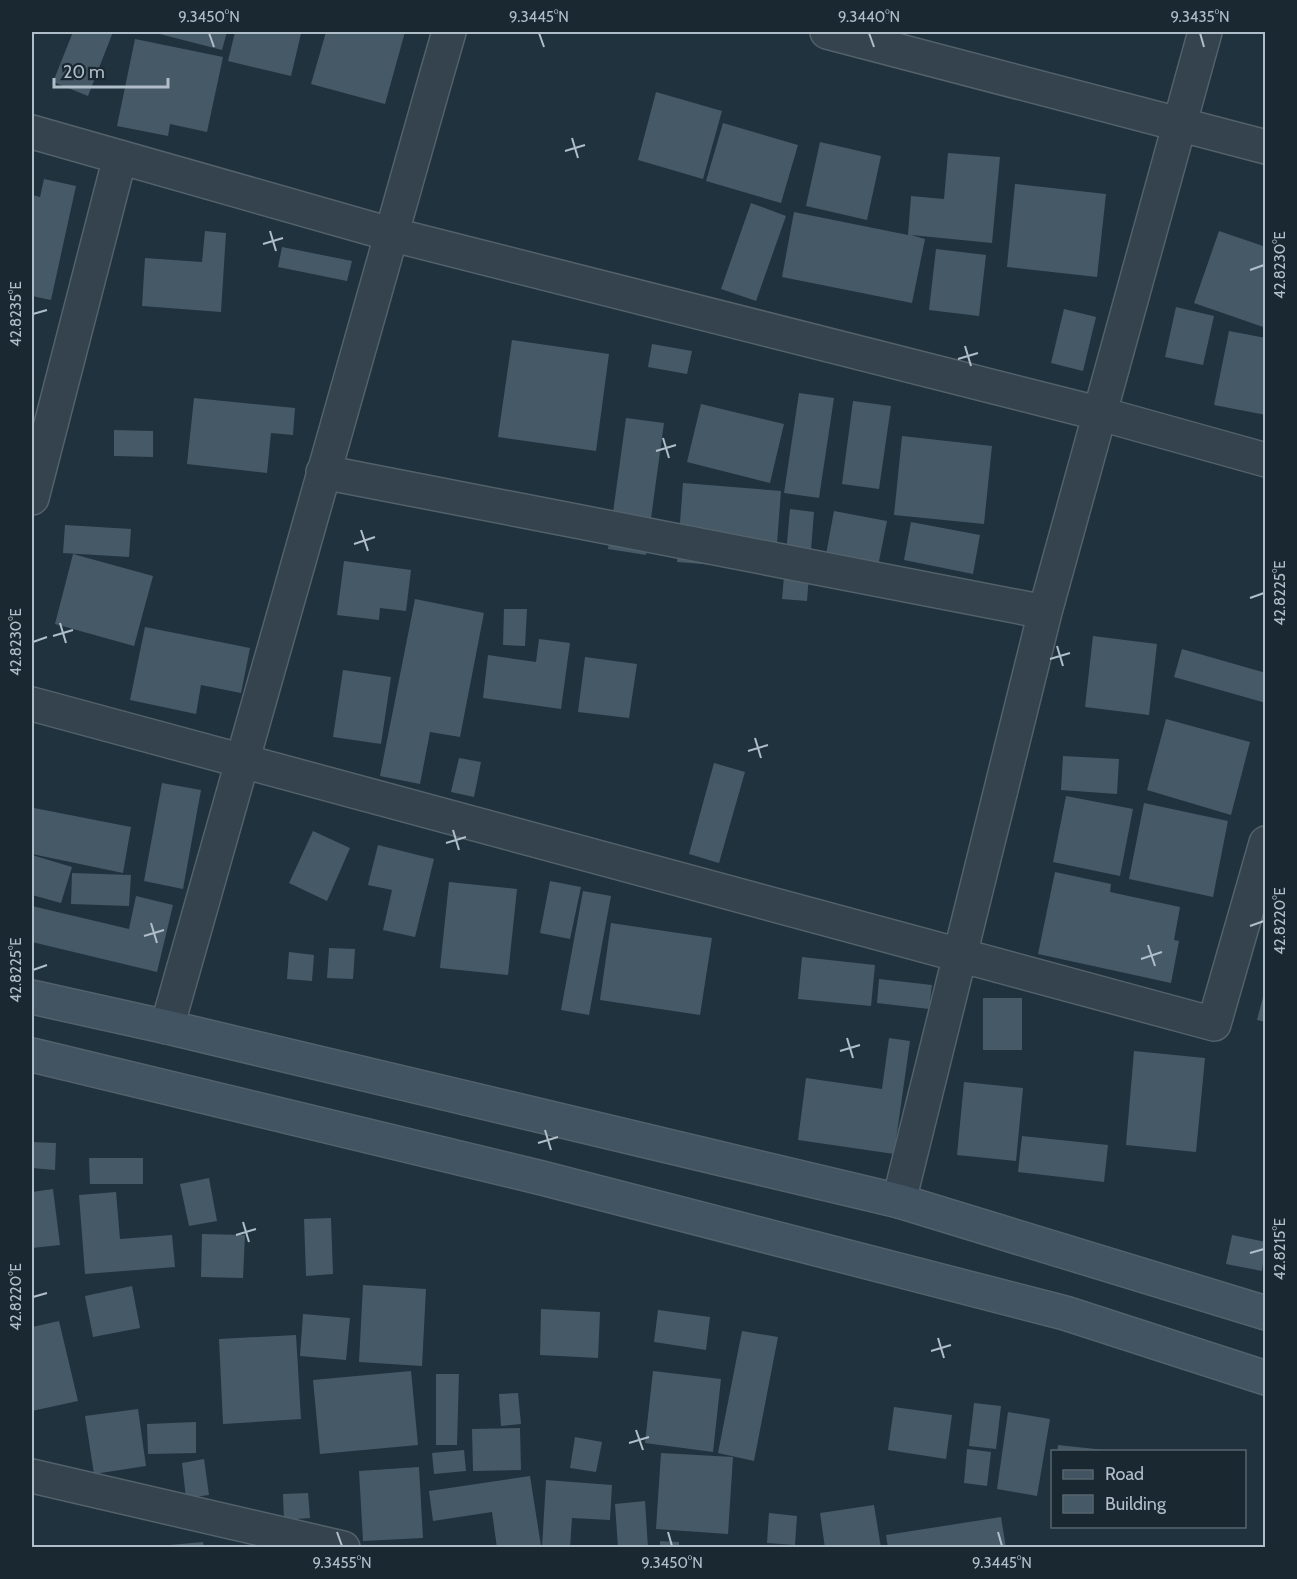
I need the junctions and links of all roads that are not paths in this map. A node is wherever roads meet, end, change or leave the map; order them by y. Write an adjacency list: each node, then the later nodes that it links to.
1 (449, 32): 9 (street)
2 (826, 32): 4 (street)
3 (1205, 32): 5 (street)
4 (889, 40): 5 (street)
5 (1180, 125): 7 (street); 10 (street)
6 (32, 132): 8 (street)
7 (1266, 147)
8 (120, 157): 9 (street); 13 (street)
9 (390, 234): 10 (street); 12 (street)
10 (1101, 414): 11 (street); 14 (street)
11 (1266, 460)
12 (323, 472): 14 (street); 16 (street)
13 (32, 498)
14 (1045, 612): 18 (street)
15 (32, 704): 16 (street)
16 (244, 761): 18 (street); 20 (street)
17 (1266, 843): 18 (street)
18 (959, 957): 22 (street)
19 (32, 997): 20 (main road)
20 (167, 1027): 22 (main road)
21 (32, 1055): 24 (main road)
22 (899, 1201): 23 (main road)
23 (1266, 1313)
24 (1266, 1378)
25 (32, 1476): 26 (street)
26 (343, 1548)

